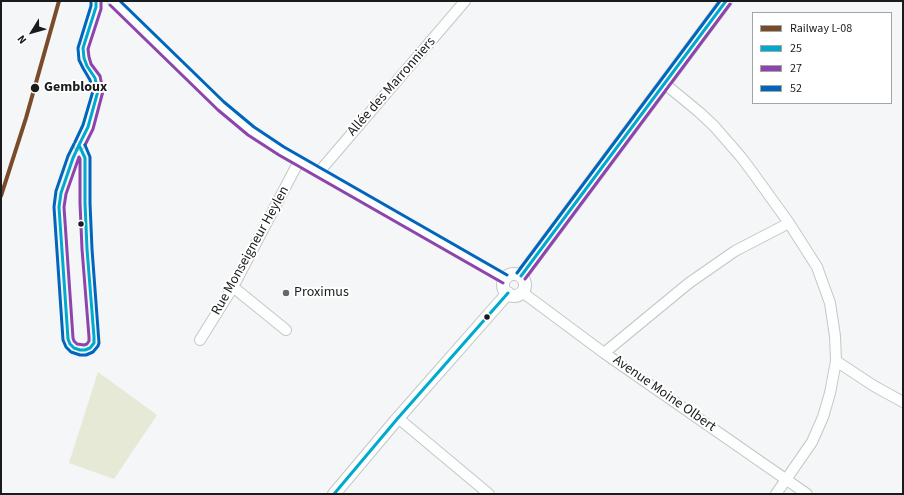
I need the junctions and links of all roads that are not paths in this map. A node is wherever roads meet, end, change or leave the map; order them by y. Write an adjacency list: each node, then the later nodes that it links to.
1 (96, 1): 6 (street)
2 (113, 1): 7 (street)
3 (465, 1): 8 (street, Allée des Marronniers)
4 (726, 1): 5 (street)
5 (665, 84): 9 (street); 10 (street)
6 (79, 145)
7 (299, 161): 8 (street); 12 (street, Rue Monseigneur Heylen)
8 (319, 172): 11 (street)
9 (789, 223): 17 (street); 18 (street)
10 (521, 276): 11 (street); 13 (street)
11 (505, 279): 14 (street)
12 (233, 287): 15 (street); 16 (street, Rue Monseigneur Heylen)
13 (522, 292): 14 (street); 17 (street, Avenue Moine Olbert)
14 (508, 293): 20 (street)
15 (286, 330)
16 (200, 340)
17 (604, 353): 21 (street, Avenue Moine Olbert)
18 (836, 361): 19 (street); 21 (street)
19 (903, 402)
20 (398, 418): 22 (street); 23 (street)
21 (786, 480): 24 (street); 25 (street, Avenue Moine Olbert)
22 (334, 494)
23 (489, 494)
24 (776, 494)
25 (807, 494)

